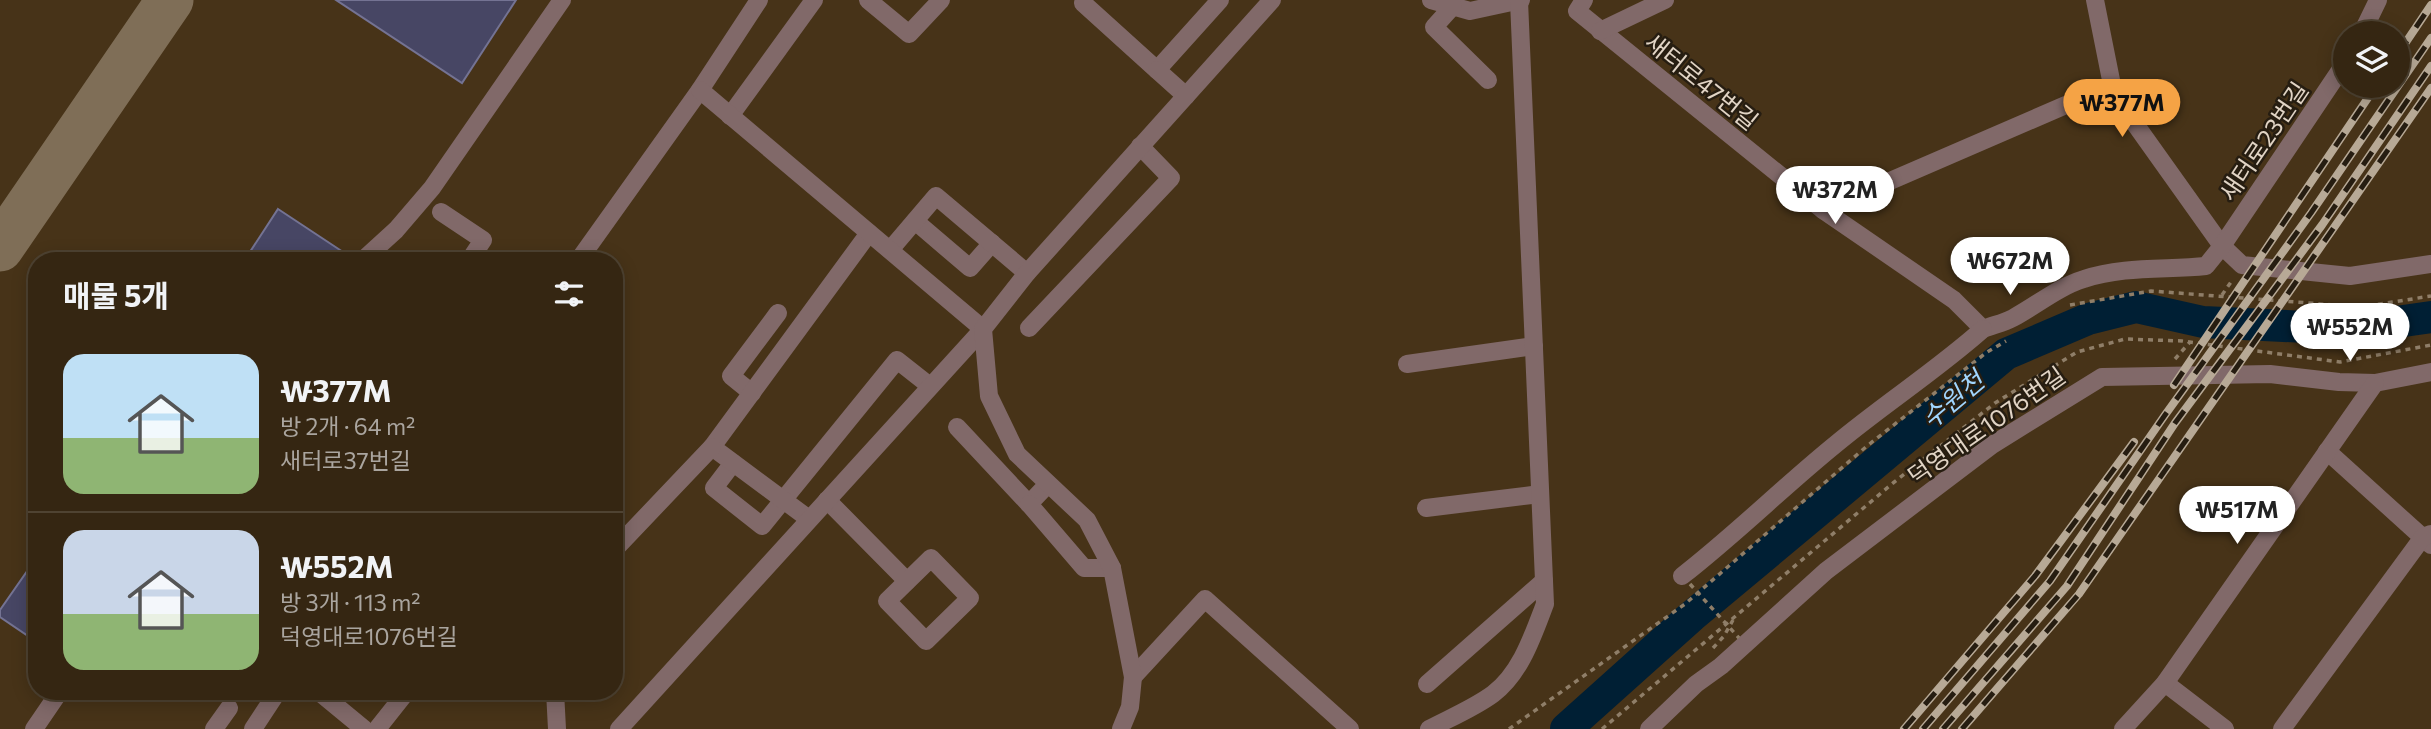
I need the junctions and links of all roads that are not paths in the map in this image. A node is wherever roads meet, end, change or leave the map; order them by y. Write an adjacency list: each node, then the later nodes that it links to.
1 (562, 0): 33 (street)
2 (759, 0): 22 (street)
3 (814, 0): 24 (street)
4 (868, 0): 5 (street)
5 (940, 0)
6 (1220, 0): 18 (street)
7 (1272, 0): 23 (street)
8 (1431, 0): 15 (street)
9 (1520, 0): 15 (street); 42 (street)
10 (1584, 0): 17 (street, 새터로47번길)
11 (1665, 0): 17 (street)
12 (2095, 0): 21 (street)
13 (2378, 0): 16 (street)
14 (1083, 3): 18 (street)
15 (1453, 6): 19 (street)
16 (2367, 21)
17 (1601, 31): 26 (street, 새터로47번길)
18 (1157, 70): 23 (street)
19 (1488, 80)
20 (2333, 81): 31 (street, 새터로23번길)
21 (2112, 85): 26 (street); 31 (street)
22 (700, 90): 24 (street); 35 (street)
23 (1186, 96): 25 (street)
24 (730, 116): 29 (street)
25 (1140, 146): 37 (street); 39 (street)
26 (1823, 210): 41 (street, 새터로47번길)
27 (441, 212): 34 (street)
28 (915, 221): 30 (street); 30 (street); 32 (street)
29 (869, 233): 32 (street); 47 (street)
30 (992, 243): 37 (street)
31 (2222, 246): 36 (street); 41 (street, 새터로23번길)
32 (890, 250): 40 (street)
33 (372, 252)
34 (475, 252)
35 (584, 252)
36 (2431, 264)
37 (1027, 273): 40 (street)
38 (778, 313): 47 (street)
39 (1029, 328)
40 (983, 329): 46 (street); 52 (street)
41 (1983, 329): 62 (street)
42 (1534, 346): 43 (street); 53 (street)
43 (1407, 363)
44 (2431, 372): 45 (street, 덕영대로1076번길)
45 (2375, 383): 50 (street); 85 (street, 덕영대로1076번길)
46 (930, 386): 54 (street); 55 (street)
47 (752, 393): 49 (street)
48 (957, 427): 56 (street)
49 (712, 447): 51 (street); 60 (street)
50 (2328, 451): 59 (street); 66 (street)
51 (733, 463): 54 (street); 54 (street)
52 (1048, 484): 56 (street); 61 (street)
53 (1540, 494): 57 (street); 64 (street)
54 (783, 499): 58 (street)
55 (827, 500): 58 (street); 63 (street)
56 (1029, 504): 61 (street)
57 (1426, 508)
58 (809, 519): 81 (street)
59 (2428, 539): 88 (street)
60 (623, 541)
61 (1112, 569): 65 (street)
62 (1686, 580)
63 (907, 581): 63 (street)
64 (1544, 581): 67 (street); 84 (street)
65 (1133, 677): 82 (street); 83 (street)
66 (2165, 683): 86 (street); 87 (street)
67 (1427, 684)
68 (54, 700): 75 (street)
69 (272, 700): 77 (street)
70 (328, 700): 74 (street)
71 (400, 700): 79 (street)
72 (555, 700): 80 (street)
73 (229, 708): 76 (street)
74 (344, 723): 78 (street)
75 (34, 729)
76 (214, 729)
77 (253, 729)
78 (364, 729)
79 (377, 729)
80 (557, 729)
81 (619, 729)
82 (1121, 729)
83 (1350, 729)
84 (1429, 729)
85 (1649, 729)
86 (2123, 729)
87 (2225, 729)
88 (2281, 729)

